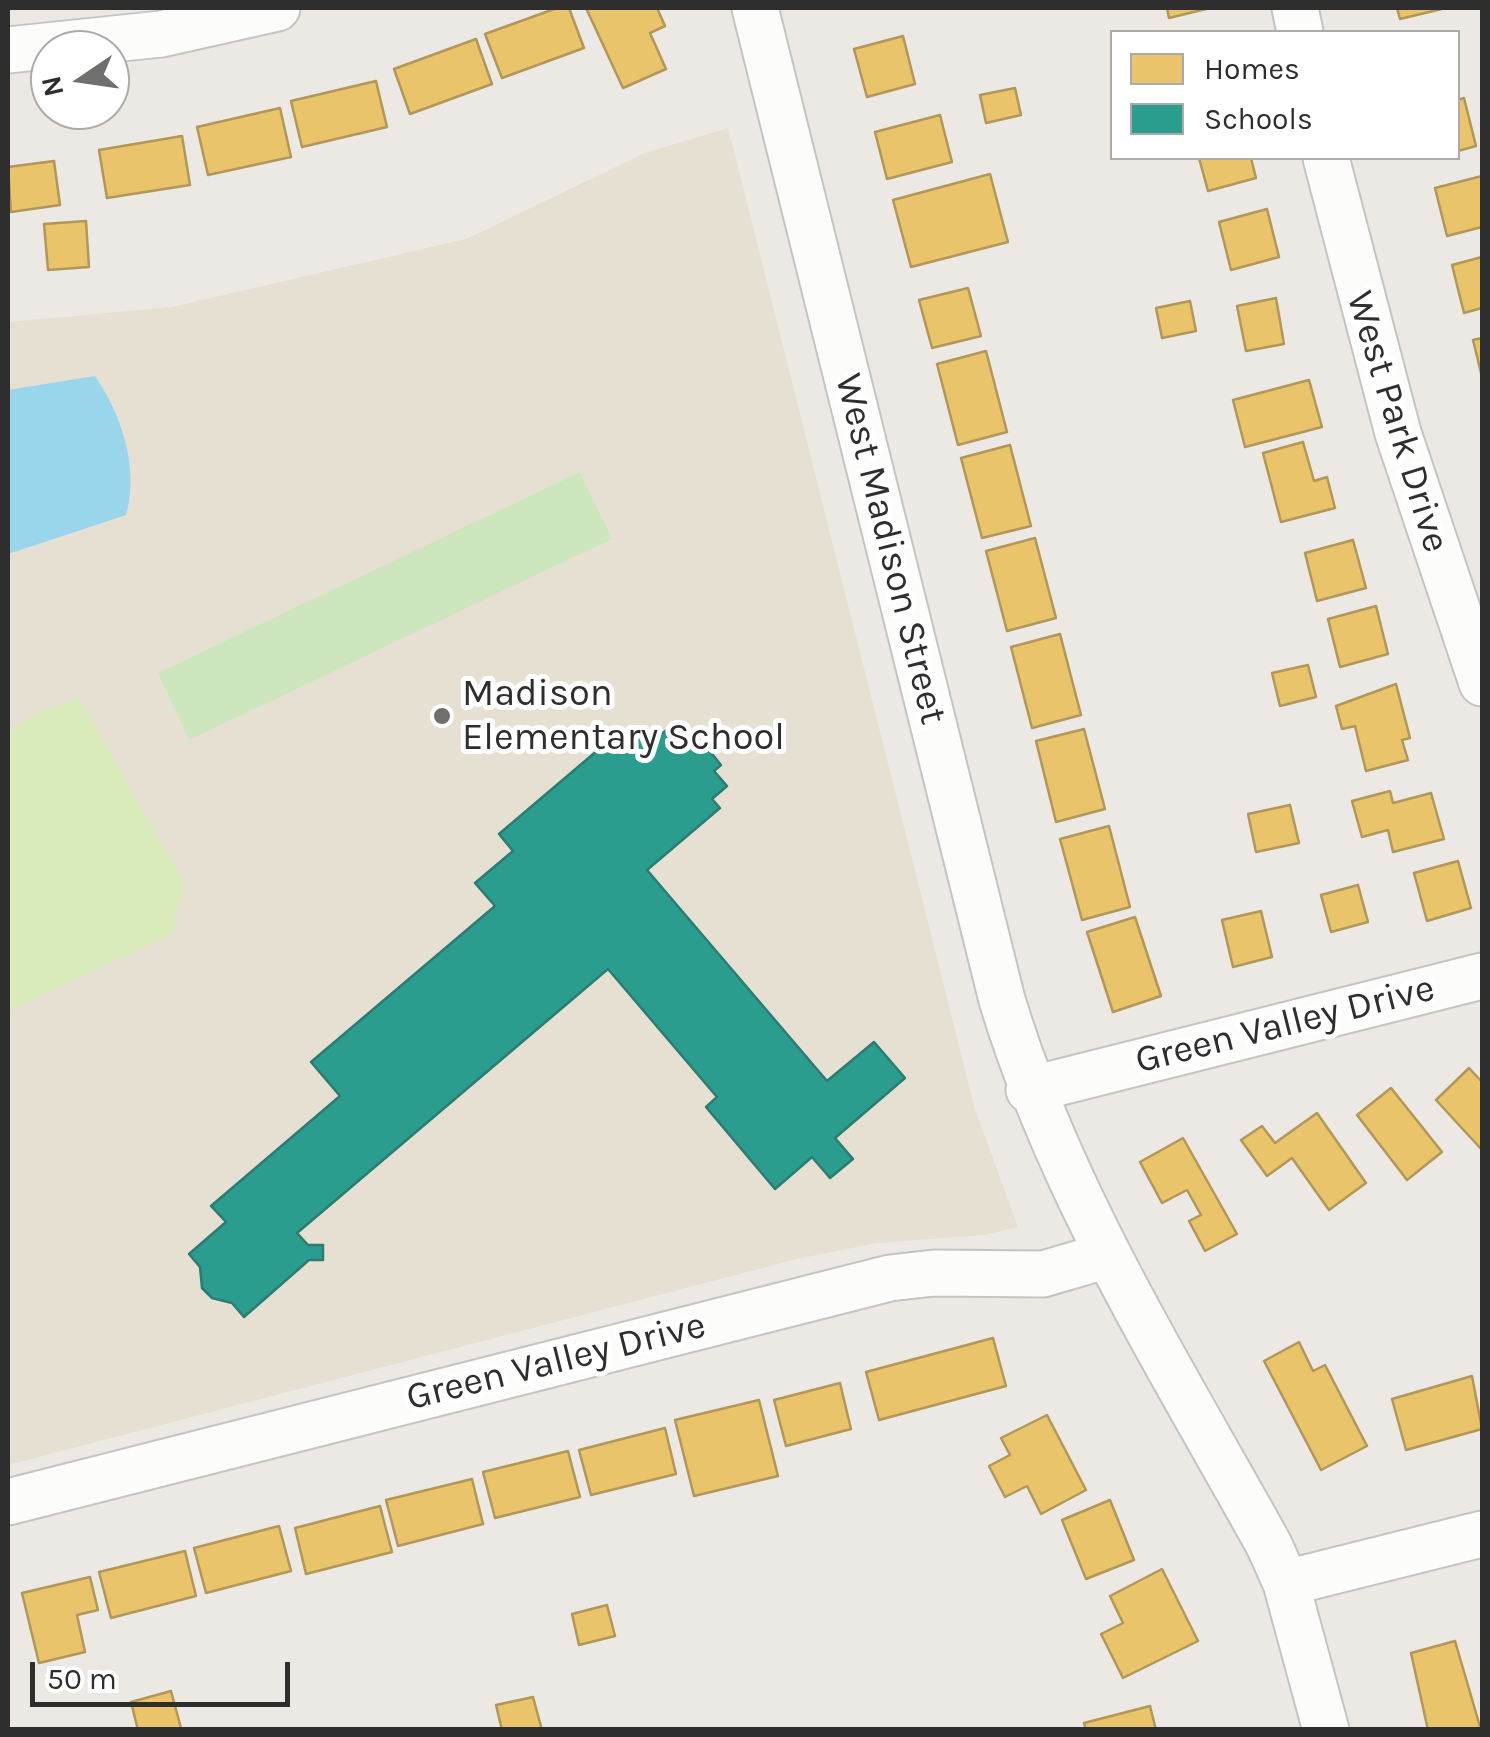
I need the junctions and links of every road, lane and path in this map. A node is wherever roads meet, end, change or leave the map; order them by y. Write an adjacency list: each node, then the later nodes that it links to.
1 (277, 8): 3 (street)
2 (754, 8): 7 (street, West Madison Street)
3 (8, 50)
4 (1327, 160): 5 (street, West Park Drive)
5 (1482, 683)
6 (1482, 976): 7 (street, Green Valley Drive)
7 (1029, 1090): 8 (street, West Madison Street)
8 (1108, 1254): 9 (street, Green Valley Drive); 11 (street)
9 (8, 1502)
10 (1482, 1534): 11 (street)
11 (1286, 1583): 12 (street)
12 (1326, 1730)

